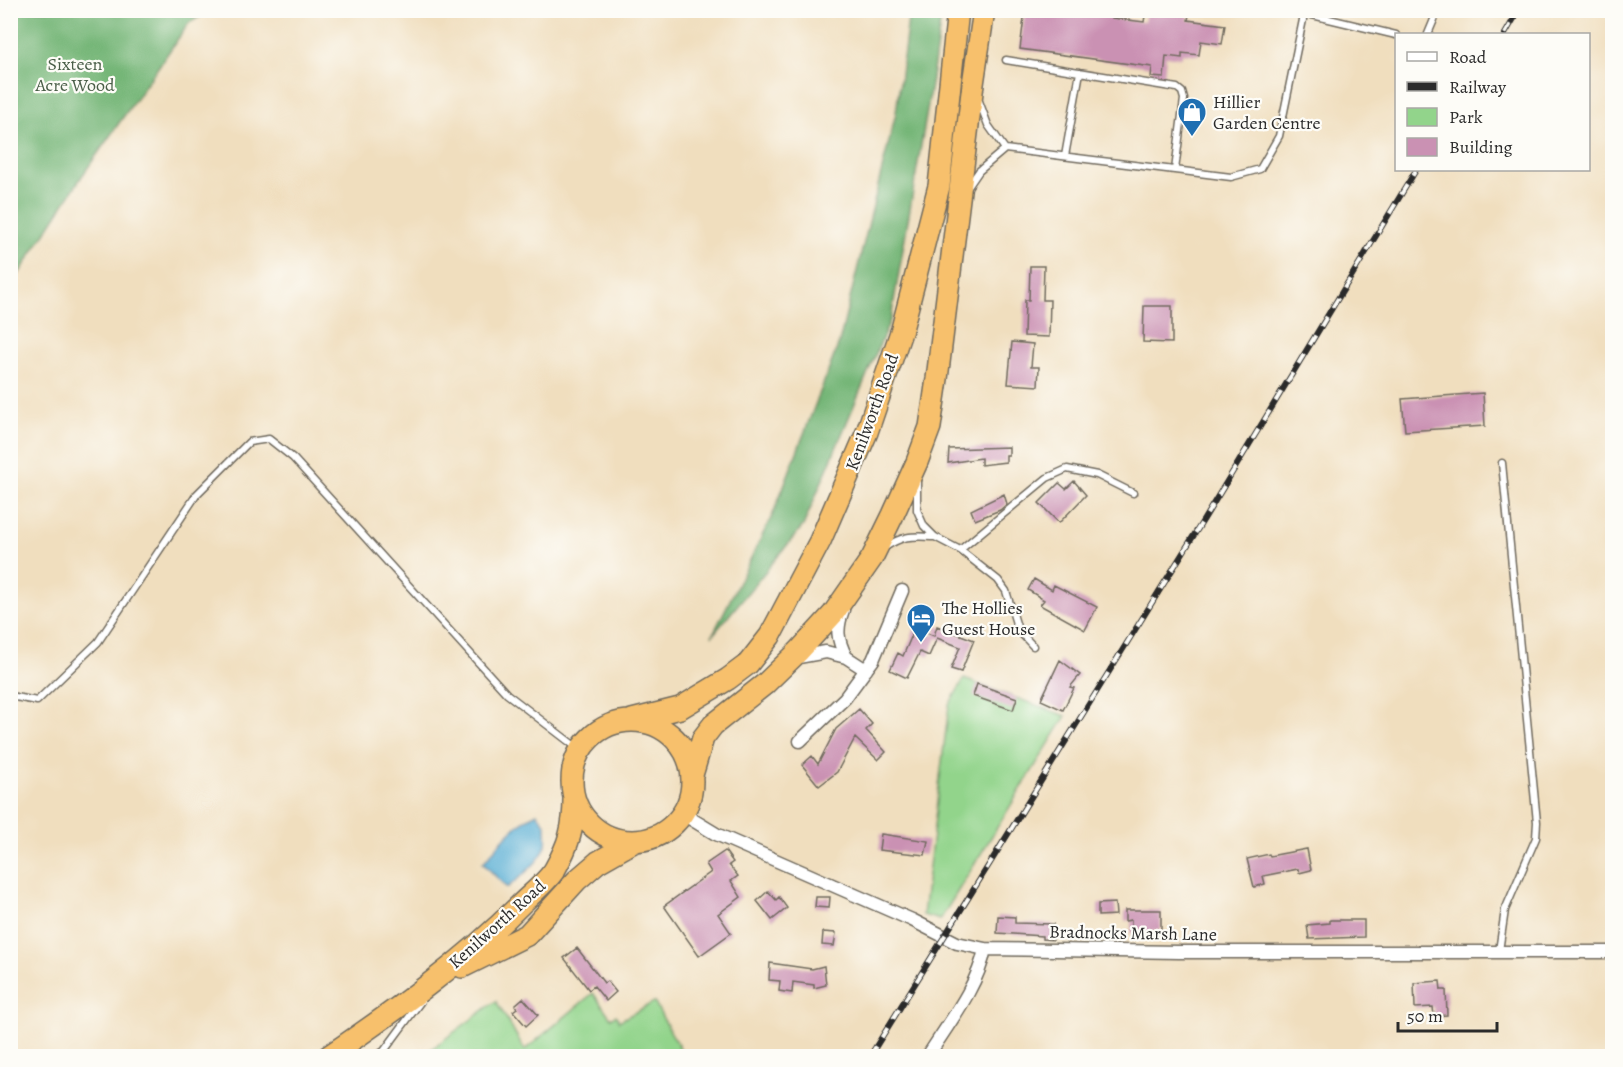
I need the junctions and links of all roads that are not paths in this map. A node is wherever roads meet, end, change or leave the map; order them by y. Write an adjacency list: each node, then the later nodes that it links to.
1 (958, 10): 27 (highway, Kenilworth Road)
2 (984, 10): 9 (highway)
3 (1438, 10): 5 (lane)
4 (1304, 12): 6 (lane); 12 (lane)
5 (1428, 33)
6 (1395, 35)
7 (1006, 60): 8 (lane)
8 (1080, 72): 11 (lane); 12 (lane)
9 (973, 84): 10 (lane); 13 (highway)
10 (1005, 148): 11 (lane); 13 (lane)
11 (1065, 156): 12 (lane)
12 (1175, 170)
13 (959, 200): 14 (highway)
14 (917, 462): 17 (lane); 19 (highway)
15 (1502, 463): 35 (lane)
16 (1133, 493): 18 (lane)
17 (935, 537): 18 (lane); 19 (lane)
18 (960, 550): 22 (lane)
19 (872, 558): 20 (highway)
20 (849, 590): 23 (street); 24 (highway)
21 (902, 591): 25 (street)
22 (1033, 646)
23 (846, 657): 24 (street); 25 (street)
24 (792, 658): 30 (highway)
25 (866, 670): 28 (street)
26 (10, 696): 29 (lane)
27 (632, 720): 29 (highway); 30 (highway)
28 (800, 741)
29 (580, 750): 31 (highway)
30 (692, 775): 32 (highway)
31 (574, 799): 33 (highway); 37 (highway, Kenilworth Road)
32 (682, 814): 33 (highway); 34 (street, Bradnocks Marsh Lane)
33 (635, 841): 37 (highway, Kenilworth Road)
34 (985, 949): 35 (street, Bradnocks Marsh Lane); 40 (street)
35 (1499, 952): 36 (street, Bradnocks Marsh Lane)
36 (1612, 952)
37 (437, 979): 38 (highway, Kenilworth Road); 39 (lane, Kenilworth Road)
38 (329, 1056)
39 (376, 1056)
40 (928, 1056)

